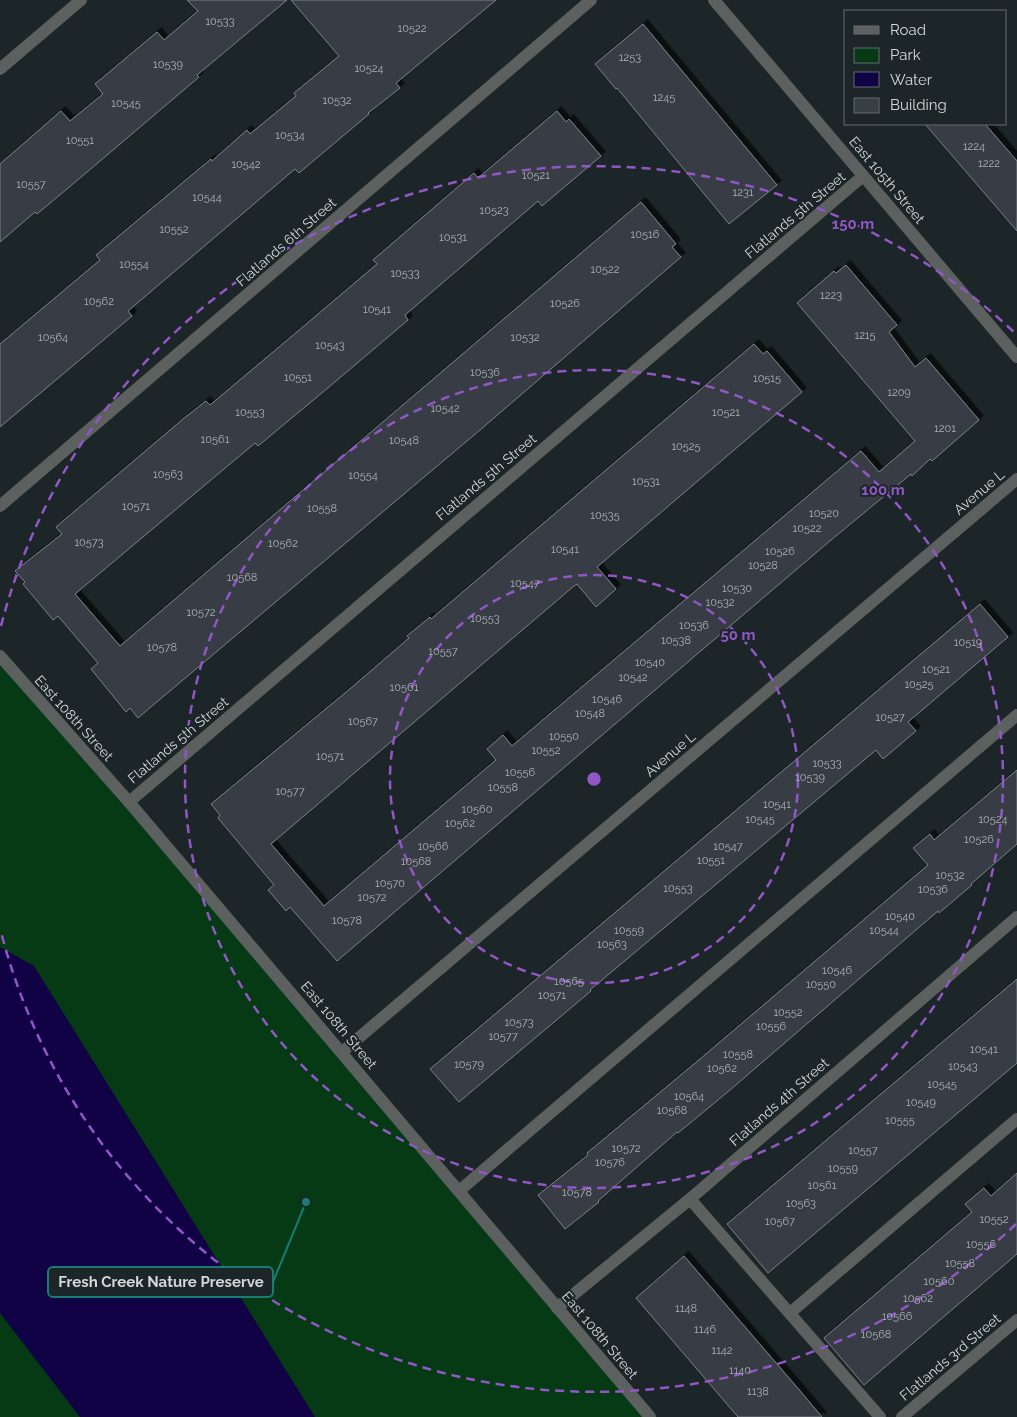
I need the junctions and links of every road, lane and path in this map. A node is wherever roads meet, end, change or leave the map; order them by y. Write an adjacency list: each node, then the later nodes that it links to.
1 (81, 0): 4 (street)
2 (591, 0): 8 (street, Flatlands 6th Street)
3 (714, 0): 5 (street, East 105th Street)
4 (0, 69)
5 (863, 176): 6 (street, East 105th Street); 11 (street, Flatlands 5th Street)
6 (1017, 357)
7 (1017, 479): 13 (street, Avenue L)
8 (0, 506)
9 (0, 656): 11 (street, East 108th Street)
10 (1017, 715): 15 (street)
11 (129, 802): 13 (street, East 108th Street)
12 (1017, 917): 16 (street, Flatlands 4th Street)
13 (342, 1052): 15 (street, East 108th Street)
14 (1017, 1119): 18 (street)
15 (459, 1191): 17 (street, East 108th Street)
16 (690, 1199): 17 (street, Flatlands 4th Street); 18 (street)
17 (557, 1308): 20 (street, East 108th Street)
18 (790, 1313): 21 (street)
19 (1017, 1320): 22 (street, Flatlands 3rd Street)
20 (650, 1417)
21 (880, 1417)
22 (902, 1417)

